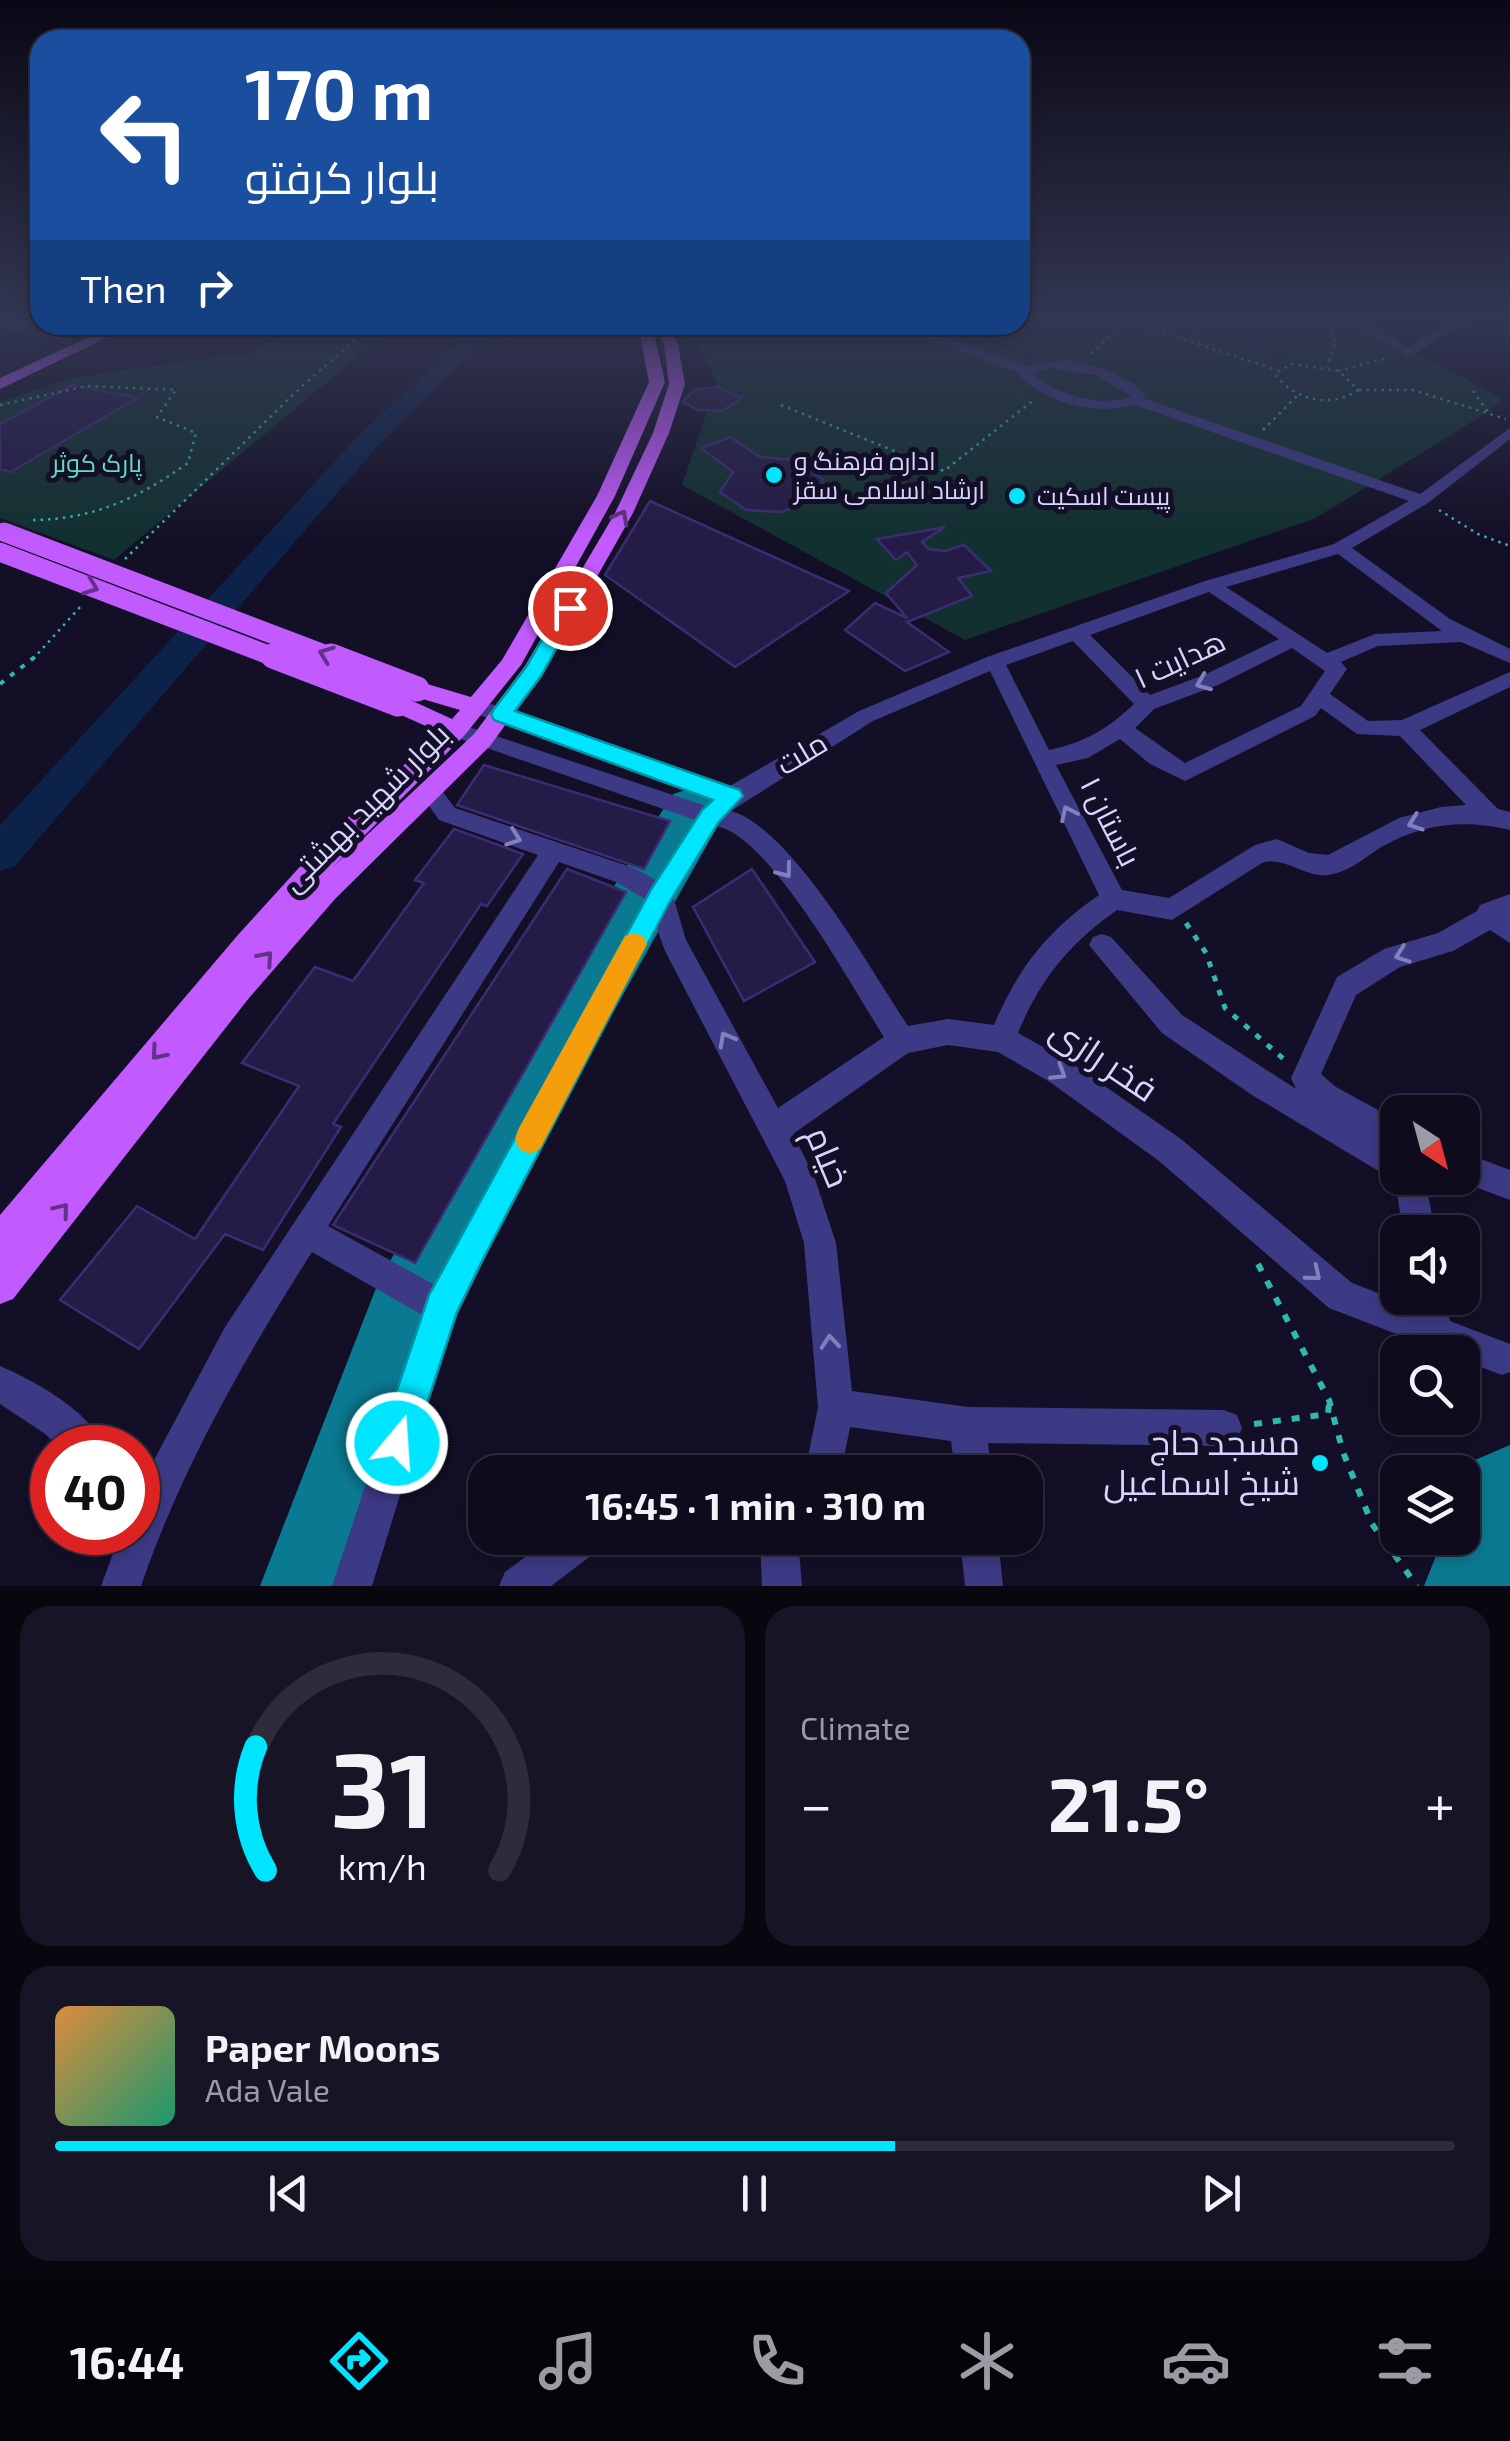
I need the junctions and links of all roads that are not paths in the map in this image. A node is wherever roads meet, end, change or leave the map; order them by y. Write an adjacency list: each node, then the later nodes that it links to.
1 (654, 391): 20 (main road, بلوار شهید بهشتی)
2 (674, 391): 21 (main road, بلوار شهید بهشتی, one-way to 2)
3 (1051, 391): 5 (street)
4 (1136, 391): 5 (street)
5 (1136, 400): 7 (street)
6 (1506, 439): 7 (street, ملت)
7 (1422, 500): 9 (street, ملت)
8 (1, 538): 20 (main road, one-way to 8, bridge); 24 (main road, one-way to 24, bridge)
9 (1340, 548): 10 (street, ملت); 12 (street)
10 (1211, 585): 11 (street, ملت); 13 (street)
11 (1077, 633): 15 (street, ملت); 19 (street)
12 (1460, 636): 14 (street); 16 (street)
13 (1291, 641): 16 (street); 19 (street, هدایت ۱, one-way to 19)
14 (1510, 656)
15 (994, 662): 26 (street, باستان ۱); 28 (street, ملت)
16 (1331, 665): 18 (street)
17 (1510, 679): 22 (street)
18 (1319, 696): 22 (street); 23 (street)
19 (1147, 704): 23 (street, هدایت ۱)
20 (476, 706): 21 (street); 24 (main road, بلوار شهید بهشتی)
21 (501, 714): 25 (main road, بلوار شهید بهشتی); 28 (street)
22 (1405, 728): 29 (street)
23 (1121, 729): 26 (street, هدایت ۱)
24 (456, 730): 25 (street); 44 (main road, بلوار شهید بهشتی, one-way to 44)
25 (482, 740): 27 (main road, بلوار شهید بهشتی); 28 (street)
26 (1044, 758): 32 (street, باستان ۱, one-way to 26)
27 (431, 793): 30 (street, one-way to 30); 45 (main road, بلوار شهید بهشتی, one-way to 27)
28 (721, 806): 31 (street, ملت); 37 (street, one-way to 37)
29 (1500, 818): 32 (street, one-way to 32)
30 (552, 853): 31 (street); 43 (street)
31 (660, 895): 38 (street, خیام, one-way to 31); 46 (street, ملت)
32 (1114, 899): 36 (street, باستان ۱)
33 (1500, 909): 34 (street); 39 (street, one-way to 39)
34 (1510, 932)
35 (1102, 945): 40 (street)
36 (1002, 1039): 37 (street, فخر رازی); 48 (street, فخر رازی, one-way to 48)
37 (902, 1041): 38 (street)
38 (775, 1128): 51 (street, خیام, one-way to 38)
39 (1380, 1128)
40 (1380, 1156)
41 (1480, 1174): 42 (street)
42 (1510, 1185)
43 (307, 1232): 46 (street); 57 (street)
44 (0, 1243)
45 (0, 1286)
46 (441, 1307): 64 (street, ملت)
47 (1432, 1315): 48 (street)
48 (1435, 1332): 49 (street, فخر رازی)
49 (1502, 1358)
50 (0, 1384): 52 (street)
51 (836, 1408): 53 (street); 55 (street, خیام)
52 (63, 1425)
53 (968, 1425): 54 (street); 56 (street)
54 (1224, 1428)
55 (826, 1455)
56 (971, 1455)
57 (160, 1473)
58 (129, 1555): 63 (street)
59 (560, 1555): 65 (street)
60 (780, 1555): 66 (street)
61 (981, 1555): 62 (street)
62 (984, 1584)
63 (121, 1586)
64 (352, 1586)
65 (519, 1586)
66 (782, 1586)

